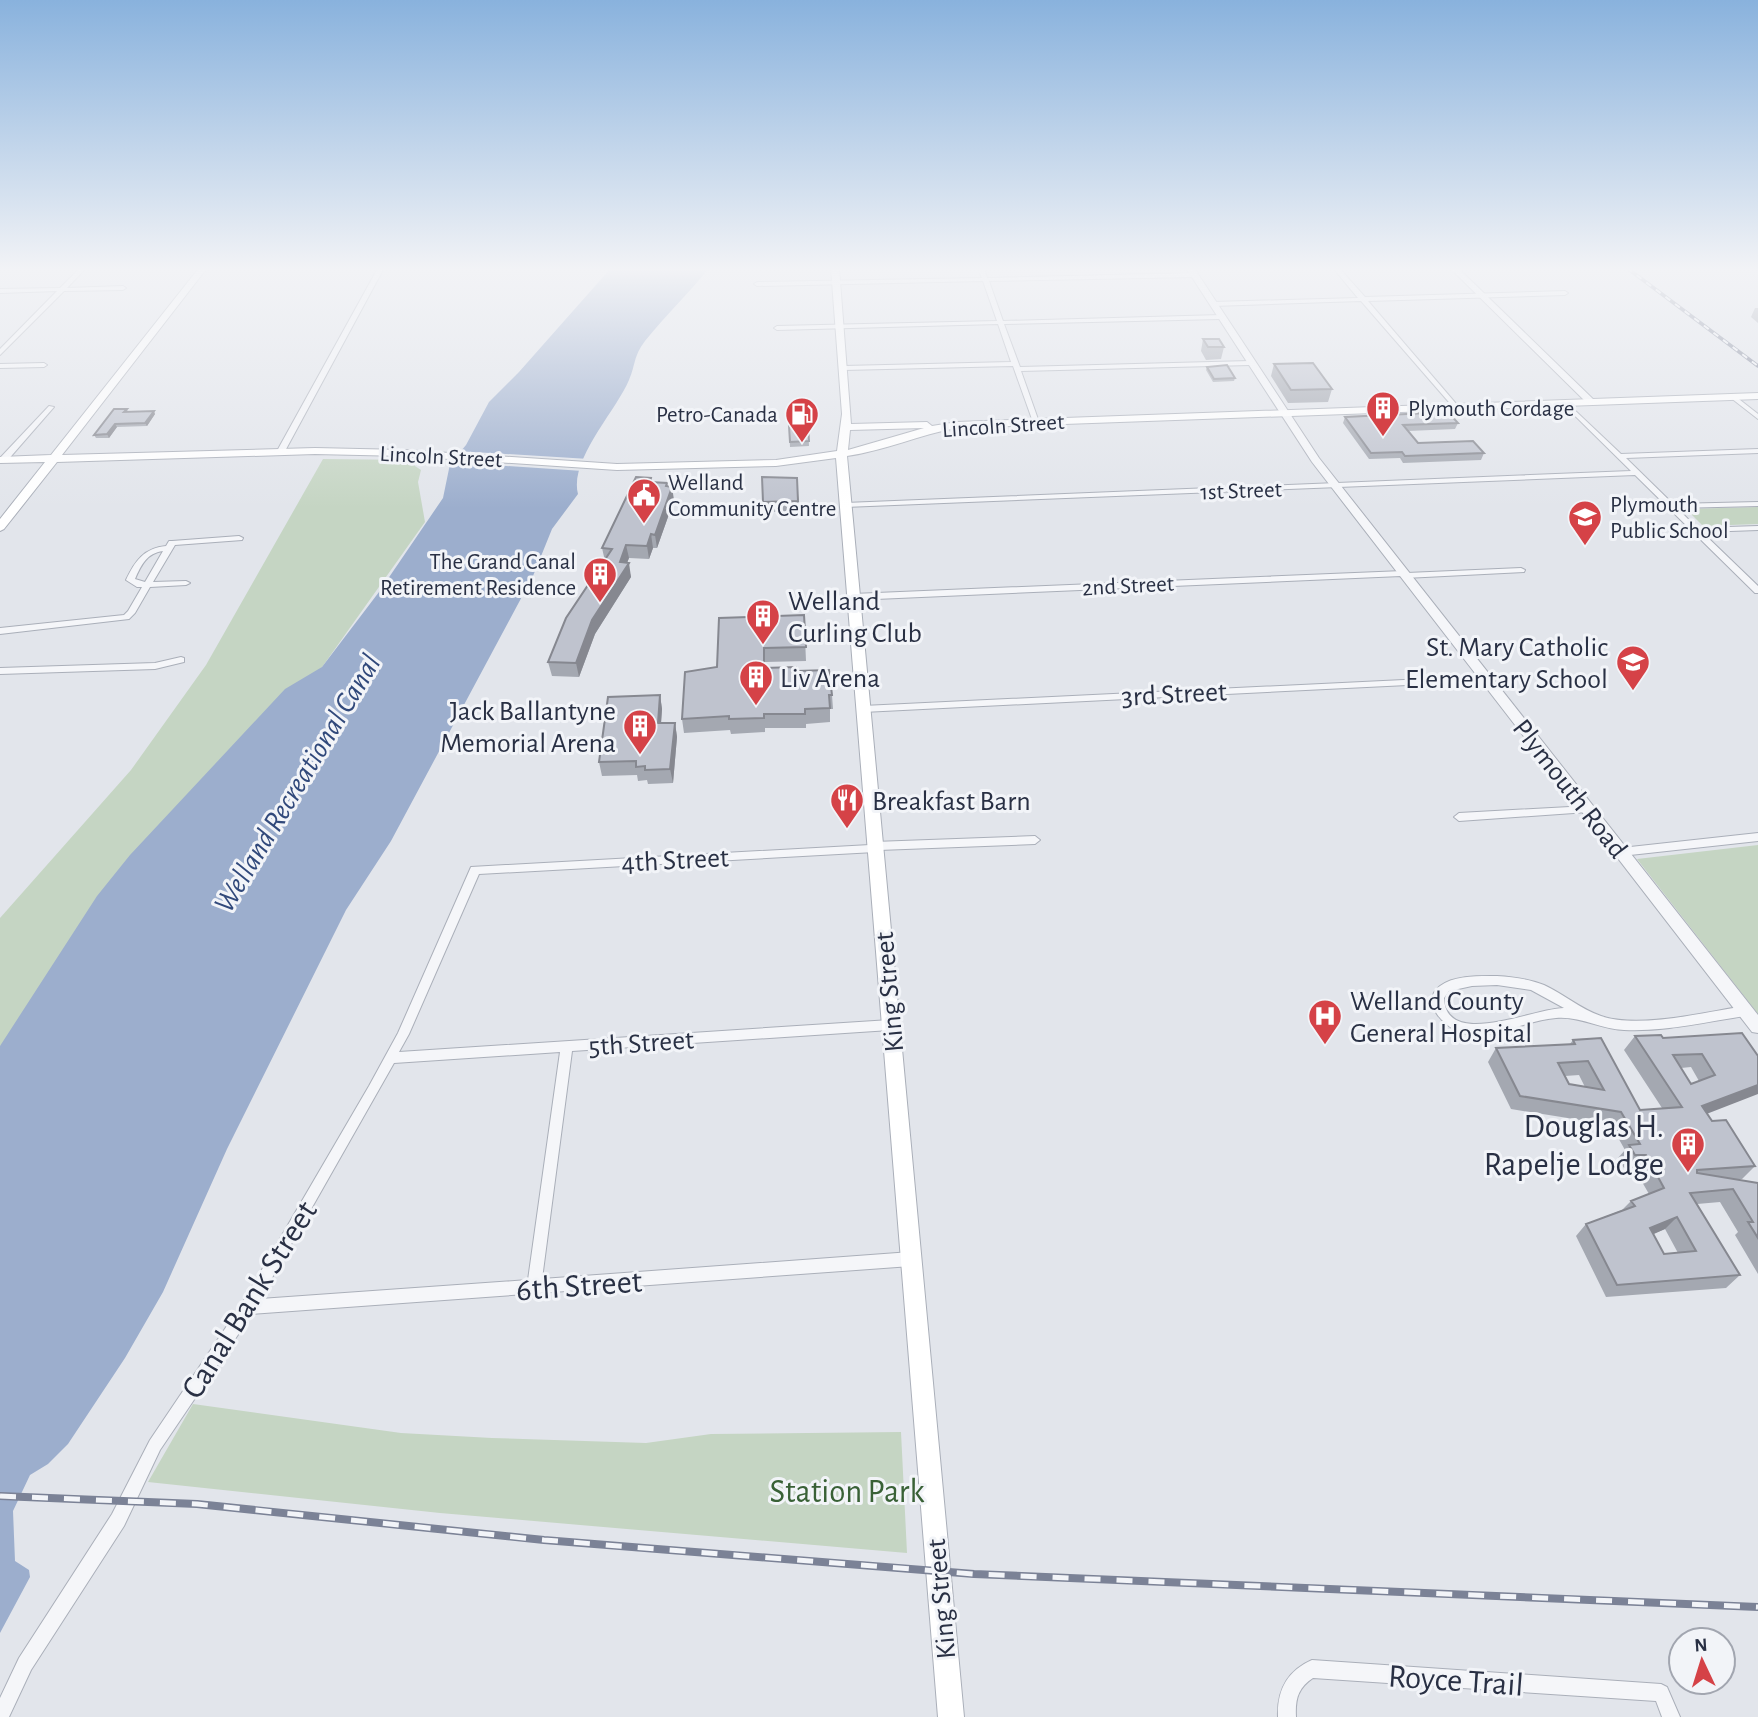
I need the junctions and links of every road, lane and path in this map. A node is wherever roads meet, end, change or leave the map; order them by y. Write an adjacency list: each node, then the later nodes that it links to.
1 (140, 348): 28 (main road)
2 (337, 348): 24 (street)
3 (843, 348): 12 (main road, King Street)
4 (1009, 348): 11 (street)
5 (1241, 348): 8 (street, Plymouth Road)
6 (1405, 348): 18 (street)
7 (1536, 348): 15 (street)
8 (1250, 363): 11 (street); 19 (street, Plymouth Road)
9 (44, 365): 10 (street)
10 (0, 366)
11 (1015, 366): 12 (street); 21 (street)
12 (844, 368): 23 (main road, King Street)
13 (1758, 396): 14 (main road, Lincoln Street)
14 (1733, 397): 15 (main road, Lincoln Street); 20 (street)
15 (1591, 402): 16 (main road, Lincoln Street)
16 (1565, 403): 18 (main road, Lincoln Street); 27 (street)
17 (51, 407): 29 (street)
18 (1456, 407): 19 (main road, Lincoln Street)
19 (1283, 413): 21 (main road, Lincoln Street); 33 (street, Plymouth Road)
20 (1758, 417)
21 (1036, 422): 22 (main road, Lincoln Street)
22 (947, 426): 23 (main road); 26 (main road, Lincoln Street)
23 (846, 427): 26 (main road, King Street)
24 (281, 451): 28 (main road, Lincoln Street); 30 (main road, Lincoln Street)
25 (1758, 451): 27 (street)
26 (842, 455): 30 (main road, Lincoln Street); 32 (main road, King Street)
27 (1619, 456): 31 (street)
28 (53, 458): 29 (main road, Lincoln Street); 37 (main road)
29 (1, 460)
30 (776, 463): 32 (main road)
31 (1637, 473): 33 (street, 1st Street); 36 (street)
32 (842, 480): 35 (main road, King Street)
33 (1335, 486): 35 (street, 1st Street); 43 (street, Plymouth Road)
34 (1758, 504): 36 (street)
35 (845, 505): 47 (main road, King Street)
36 (1671, 506): 39 (street)
37 (0, 527)
38 (1758, 528): 39 (street)
39 (1696, 530): 46 (street)
40 (239, 538): 41 (street)
41 (169, 548): 45 (street); 45 (street)
42 (1521, 570): 43 (street, 2nd Street)
43 (1404, 575): 47 (street, 2nd Street); 51 (street, Plymouth Road)
44 (186, 583): 45 (street)
45 (147, 585): 48 (street)
46 (1758, 591)
47 (853, 597): 52 (main road, King Street)
48 (0, 631)
49 (181, 660): 50 (street)
50 (0, 671)
51 (1486, 678): 52 (street, 3rd Street); 53 (street, Plymouth Road)
52 (863, 709): 57 (main road, King Street)
53 (1588, 809): 54 (street); 58 (street, Plymouth Road)
54 (1459, 817)
55 (1758, 837): 58 (street)
56 (1035, 840): 57 (street, 4th Street)
57 (875, 847): 59 (street, 4th Street); 62 (main road, King Street)
58 (1621, 852): 60 (street, Plymouth Road)
59 (475, 870): 65 (street, Canal Bank Street)
60 (1745, 1011): 61 (street); 63 (street, Plymouth Road)
61 (1585, 1015): 61 (street)
62 (890, 1025): 64 (street, 5th Street); 66 (main road, King Street)
63 (1758, 1027)
64 (567, 1047): 65 (street, 5th Street); 67 (street)
65 (391, 1058): 68 (street, Canal Bank Street)
66 (911, 1259): 67 (street, 6th Street); 70 (main road, King Street)
67 (534, 1287): 68 (street, 6th Street)
68 (248, 1307): 69 (street, Canal Bank Street)
69 (0, 1717)
70 (951, 1717)
71 (1287, 1717): 72 (street, Royce Trail)
72 (1671, 1717)

